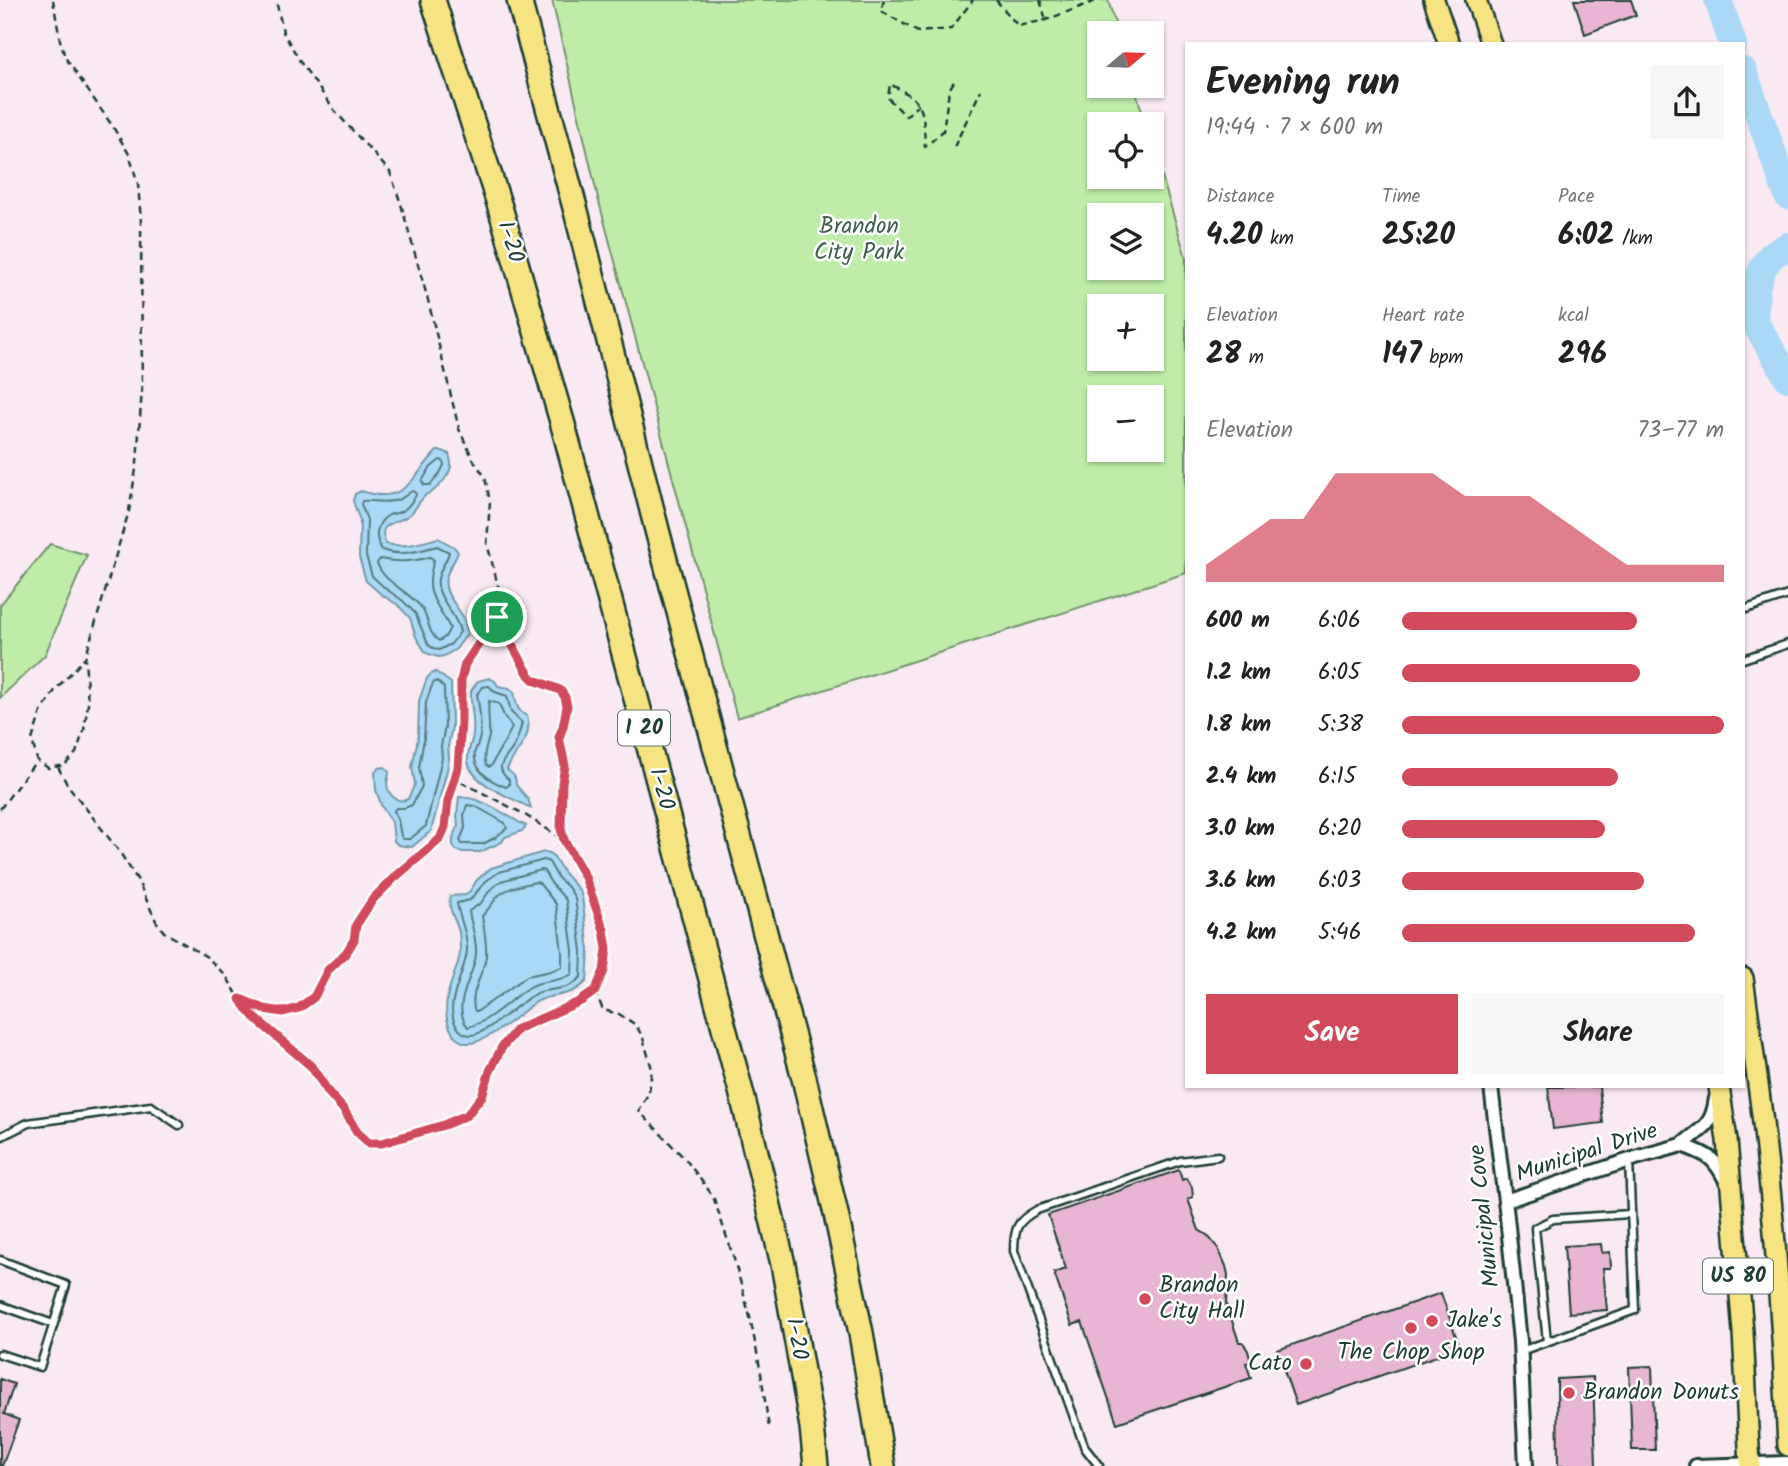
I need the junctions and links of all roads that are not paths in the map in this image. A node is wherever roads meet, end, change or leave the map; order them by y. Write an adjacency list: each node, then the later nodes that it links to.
1 (433, 0): 32 (highway, I-20 / I 20)
2 (519, 0): 33 (highway, I 20)
3 (1434, 0): 5 (main road)
4 (1476, 0): 6 (main road)
5 (1449, 42)
6 (1490, 42)
7 (1788, 595): 8 (lane)
8 (1745, 609)
9 (1788, 644): 10 (lane)
10 (1745, 658)
11 (1745, 993): 29 (main road, US 80)
12 (1490, 1088): 21 (street, Municipal Cove)
13 (1718, 1088): 17 (street, Municipal Drive)
14 (1718, 1088): 20 (main road, US 80)
15 (179, 1125): 16 (lane)
16 (0, 1137)
17 (1682, 1145): 19 (street, Municipal Drive); 20 (street, Municipal Drive)
18 (1218, 1156): 34 (lane)
19 (1629, 1160): 21 (street, Municipal Drive); 22 (lane)
20 (1731, 1191): 31 (main road, US 80)
21 (1505, 1201): 27 (street, Municipal Cove)
22 (1630, 1214): 26 (lane); 26 (lane)
23 (0, 1260): 25 (lane)
24 (0, 1305): 25 (lane)
25 (53, 1325): 28 (lane)
26 (1547, 1341): 27 (lane)
27 (1521, 1351): 35 (street, Municipal Cove)
28 (0, 1354)
29 (1788, 1446)
30 (1788, 1463): 31 (street)
31 (1750, 1465): 36 (street)
32 (816, 1466)
33 (883, 1466)
34 (1099, 1466)
35 (1526, 1466)
36 (1696, 1466)

